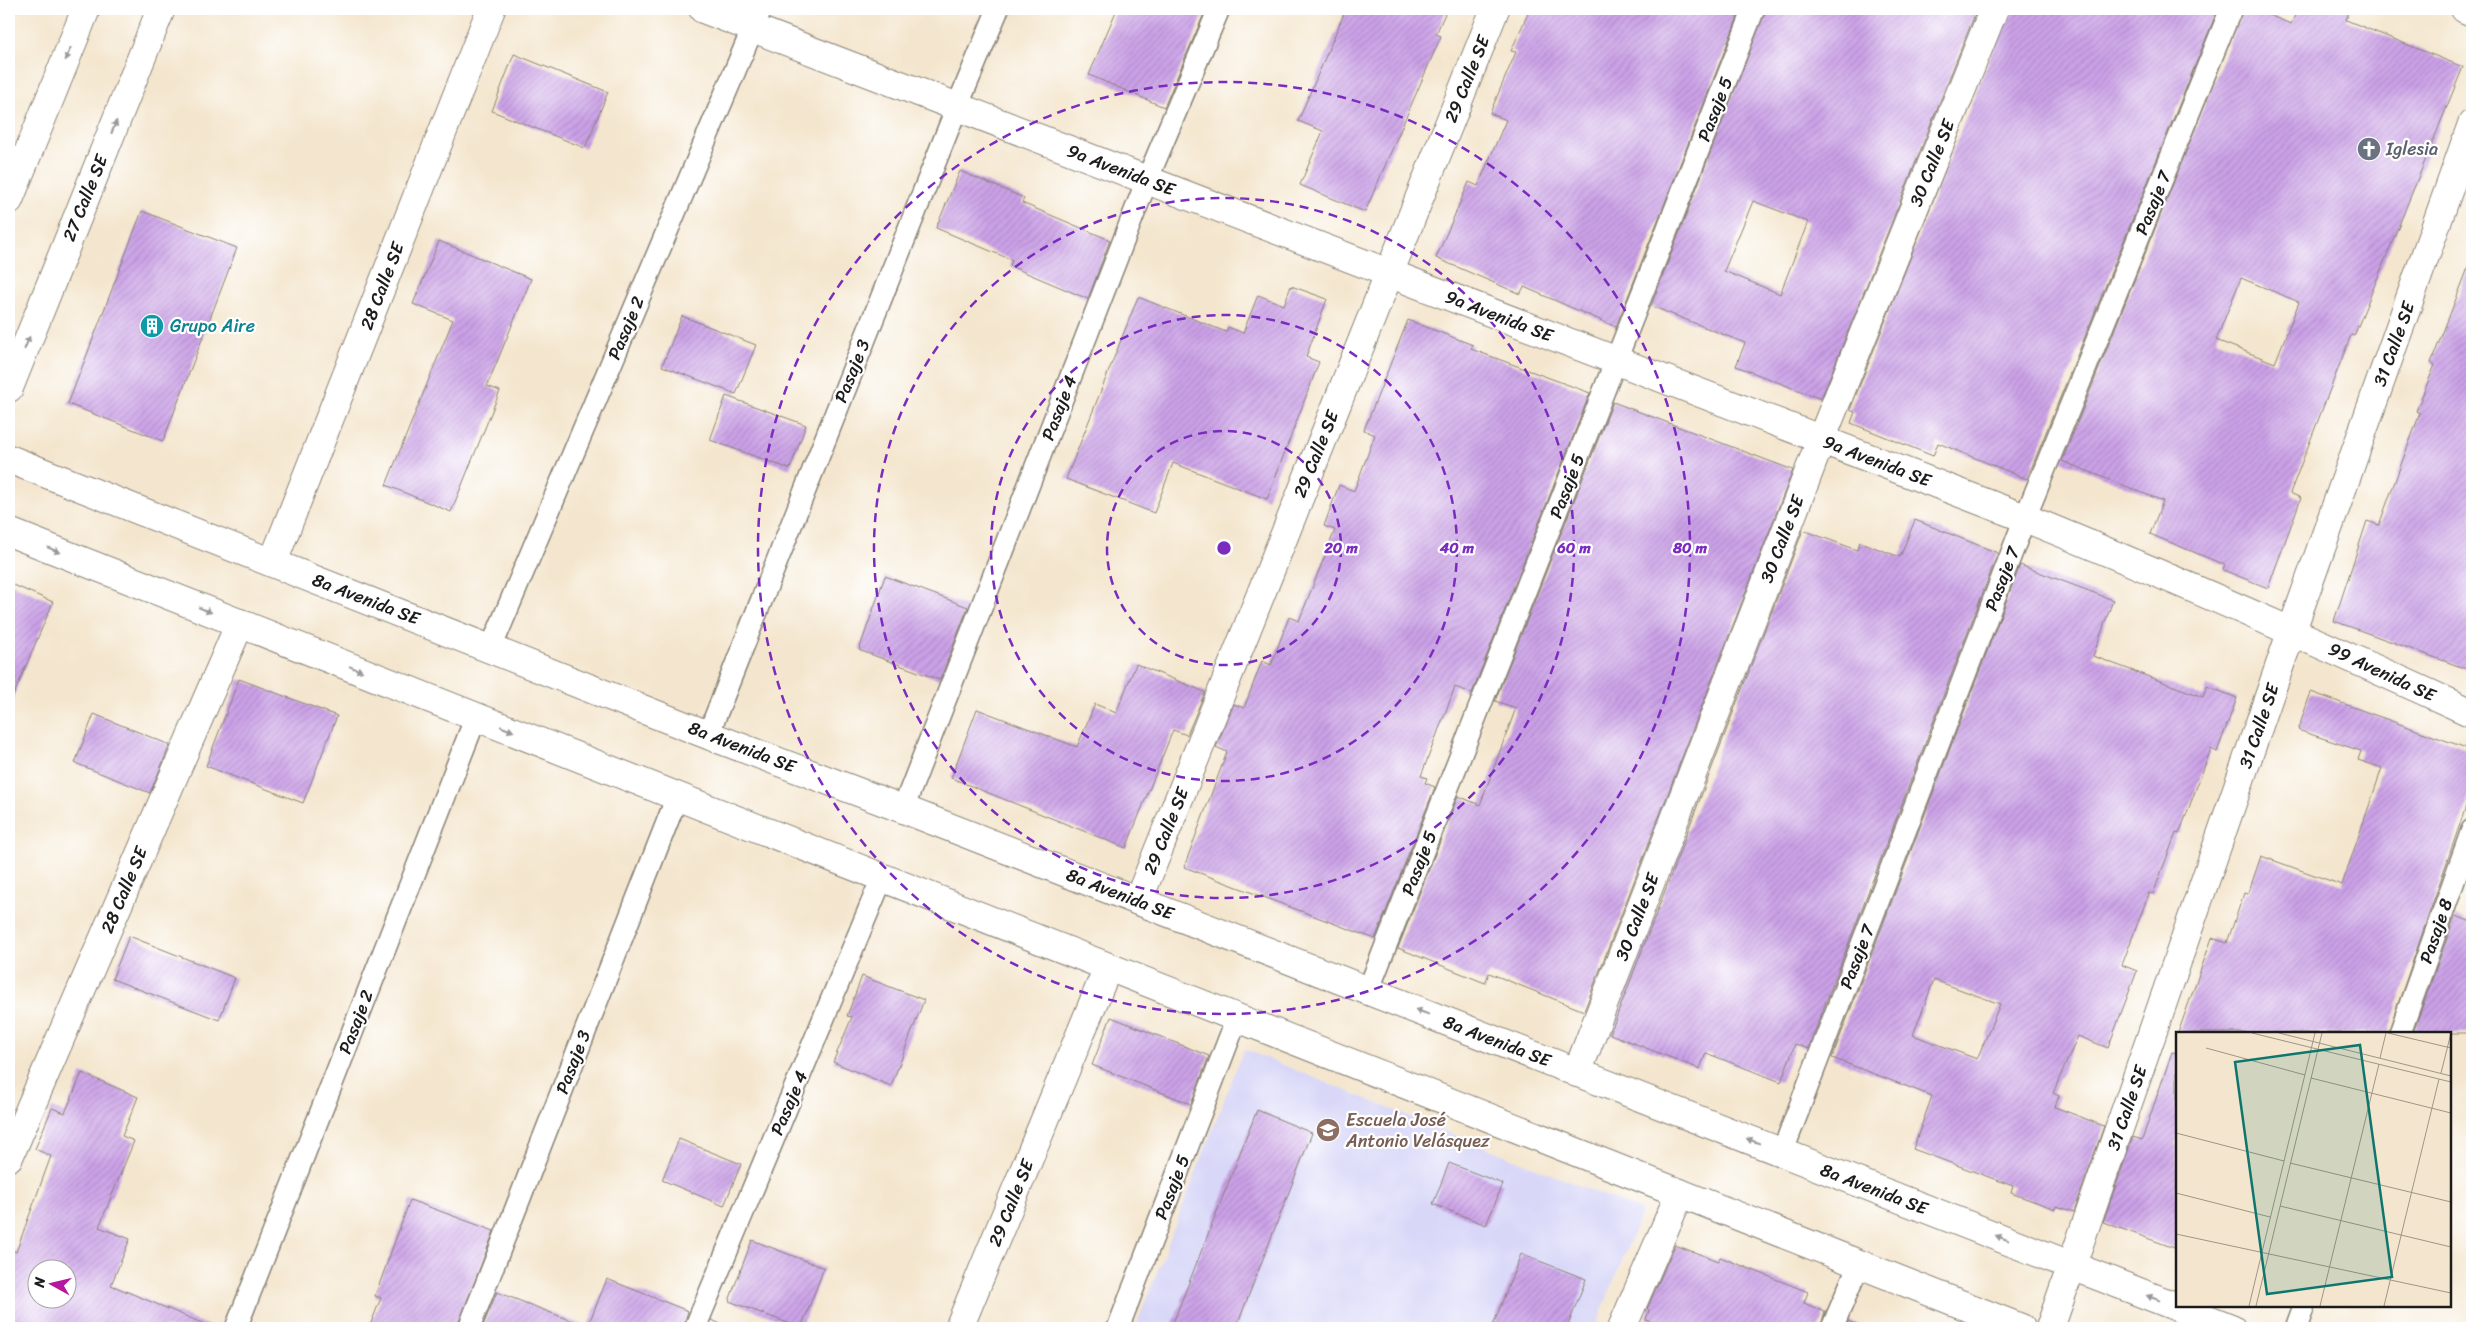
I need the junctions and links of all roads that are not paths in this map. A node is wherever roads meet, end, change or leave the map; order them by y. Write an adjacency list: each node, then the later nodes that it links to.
1 (86, 9): 17 (street, one-way to 17)
2 (161, 9): 20 (street, 27 Calle SE, one-way to 2)
3 (491, 9): 25 (street, 28 Calle SE)
4 (703, 9): 13 (street, 9a Avenida SE)
5 (998, 9): 14 (lane, Pasaje 3)
6 (1219, 9): 16 (lane, Pasaje 4)
7 (1496, 9): 18 (street, 29 Calle SE)
8 (1754, 9): 19 (lane, Pasaje 5)
9 (1994, 9): 21 (street, 30 Calle SE)
10 (2231, 9): 23 (lane, Pasaje 7)
11 (2465, 9): 12 (street)
12 (2472, 12)
13 (757, 18): 14 (street, 9a Avenida SE); 28 (lane, Pasaje 2)
14 (957, 106): 16 (street, 9a Avenida SE); 31 (lane, Pasaje 3)
15 (2472, 124): 27 (street, 31 Calle SE)
16 (1148, 180): 18 (street, 9a Avenida SE); 33 (lane, Pasaje 4)
17 (9, 200)
18 (1388, 273): 19 (street, 9a Avenida SE); 36 (street, 29 Calle SE)
19 (1616, 361): 21 (street, 9a Avenida SE); 38 (lane, Pasaje 5)
20 (9, 388)
21 (1821, 440): 23 (street, 9a Avenida SE); 41 (street, 30 Calle SE)
22 (9, 459): 25 (street, 8a Avenida SE)
23 (2025, 518): 27 (street, 9a Avenida SE); 42 (lane, Pasaje 7)
24 (9, 532): 26 (street, one-way to 26)
25 (273, 562): 28 (street, 8a Avenida SE)
26 (240, 623): 30 (street, one-way to 30); 43 (street, 28 Calle SE)
27 (2292, 630): 29 (street, 99 Avenida SE); 46 (street, 31 Calle SE)
28 (491, 648): 31 (street, 8a Avenida SE)
29 (2472, 713)
30 (476, 716): 32 (street, one-way to 32); 50 (lane, Pasaje 2)
31 (708, 735): 33 (street, 8a Avenida SE)
32 (677, 796): 35 (street); 51 (lane, Pasaje 3)
33 (904, 809): 36 (street, 8a Avenida SE)
34 (2472, 830): 40 (lane, Pasaje 8)
35 (882, 878): 37 (street); 52 (lane, Pasaje 4)
36 (1138, 900): 38 (street, 8a Avenida SE)
37 (1108, 967): 39 (street); 53 (street, 29 Calle SE)
38 (1368, 991): 41 (street, 8a Avenida SE, one-way to 38)
39 (1237, 1018): 44 (street); 54 (lane, Pasaje 5)
40 (2400, 1032)
41 (1578, 1073): 42 (street, 8a Avenida SE, one-way to 41)
42 (1782, 1153): 46 (street, 8a Avenida SE, one-way to 42)
43 (9, 1157)
44 (1680, 1193): 45 (street); 55 (street)
45 (1859, 1264): 56 (lane); 57 (street)
46 (2072, 1266): 47 (street, 8a Avenida SE, one-way to 46); 58 (street, 31 Calle SE)
47 (2176, 1307)
48 (2177, 1307): 59 (street, 8a Avenida SE, one-way to 48)
49 (2304, 1307): 60 (lane)
50 (236, 1328)
51 (469, 1328)
52 (695, 1328)
53 (959, 1328)
54 (1118, 1328)
55 (1622, 1328)
56 (1832, 1328)
57 (2021, 1328)
58 (2050, 1328)
59 (2231, 1328)
60 (2296, 1328)

